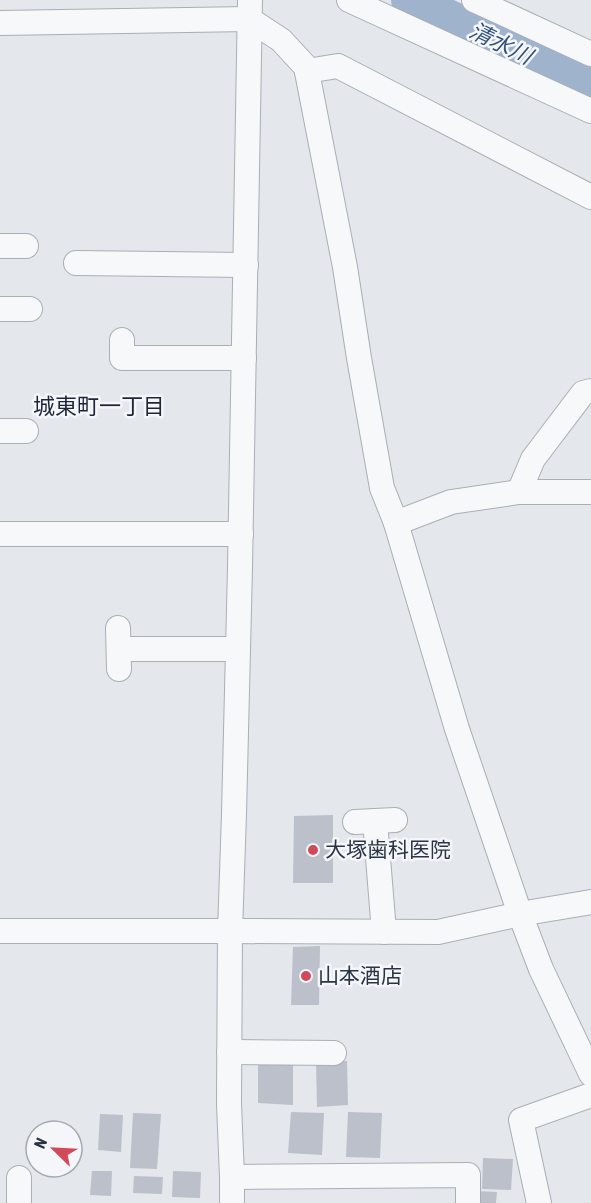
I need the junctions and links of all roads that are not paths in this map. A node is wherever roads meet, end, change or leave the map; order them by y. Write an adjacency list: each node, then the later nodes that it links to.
1 (349, 0): 7 (street)
2 (474, 0): 5 (street)
3 (250, 9): 4 (street); 6 (street); 12 (street)
4 (0, 23)
5 (591, 54)
6 (307, 71): 8 (street); 22 (street)
7 (591, 111)
8 (591, 197)
9 (0, 246): 10 (street)
10 (26, 246)
11 (76, 263): 12 (street)
12 (246, 265): 16 (street)
13 (0, 309): 14 (street)
14 (30, 309)
15 (122, 340): 16 (street)
16 (244, 358): 24 (street)
17 (579, 390): 20 (street)
18 (0, 430): 19 (street)
19 (26, 431)
20 (519, 492): 21 (street); 22 (street)
21 (591, 492)
22 (396, 522): 29 (street)
23 (0, 534): 24 (street)
24 (241, 534): 26 (street)
25 (118, 648): 26 (street)
26 (238, 649): 30 (street)
27 (375, 821): 32 (street)
28 (591, 902): 29 (street)
29 (520, 914): 32 (street); 35 (street)
30 (230, 930): 31 (street); 32 (street); 33 (street)
31 (0, 931)
32 (384, 932)
33 (229, 1052): 34 (street); 37 (street)
34 (334, 1053)
35 (591, 1074)
36 (591, 1095): 42 (street)
37 (232, 1177): 40 (street); 41 (street)
38 (19, 1178): 39 (street)
39 (19, 1203)
40 (232, 1203)
41 (468, 1203)
42 (539, 1203)

